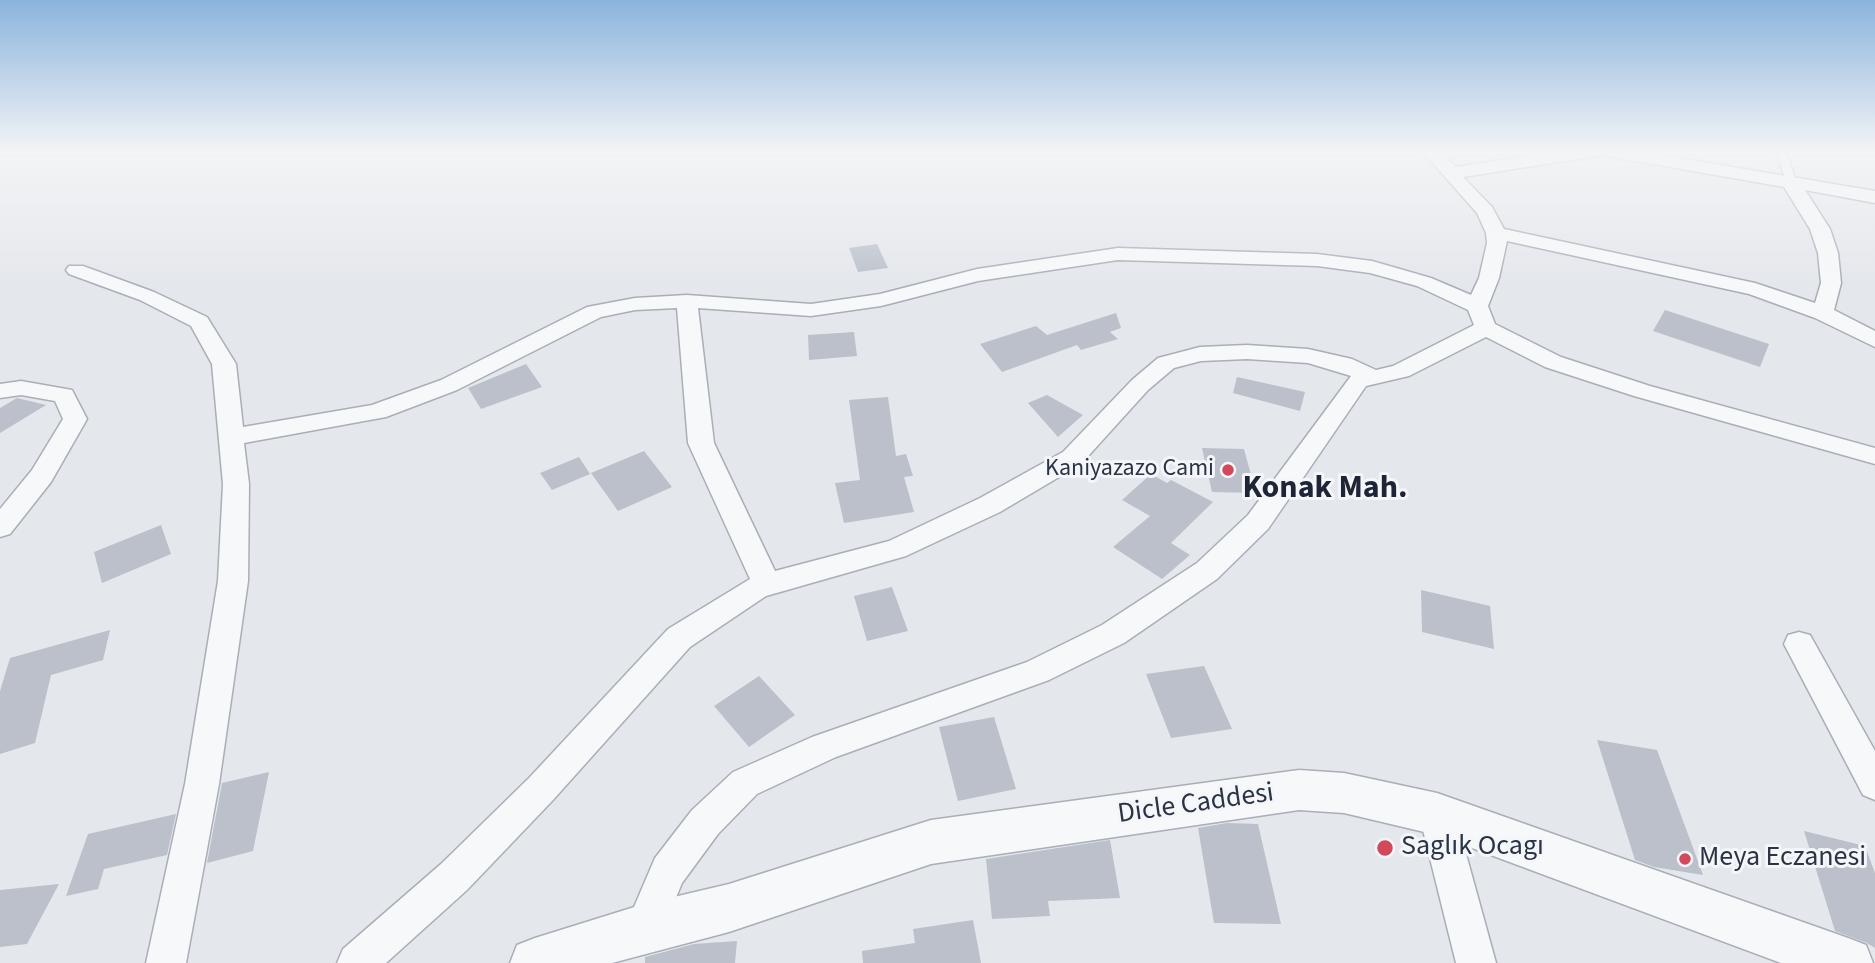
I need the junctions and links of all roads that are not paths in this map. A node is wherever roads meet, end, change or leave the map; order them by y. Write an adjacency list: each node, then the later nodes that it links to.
1 (1472, 196): 3 (street)
2 (1799, 196): 6 (street)
3 (1496, 233): 6 (street); 7 (street)
4 (76, 270): 11 (street)
5 (687, 301): 7 (street); 11 (street); 14 (street)
6 (1823, 313): 8 (street)
7 (1481, 317): 9 (street); 12 (street)
8 (1875, 340)
9 (1373, 377): 14 (street); 18 (street)
10 (0, 391): 13 (street)
11 (231, 437): 19 (street)
12 (1875, 456)
13 (0, 527)
14 (767, 584): 20 (street)
15 (1799, 644): 16 (street)
16 (1875, 784)
17 (1437, 814): 18 (street, Dicle Caddesi); 22 (street); 23 (street, Dicle Caddesi)
18 (644, 928): 21 (street, Dicle Caddesi)
19 (166, 963)
20 (357, 963)
21 (535, 963)
22 (1476, 963)
23 (1848, 963)

